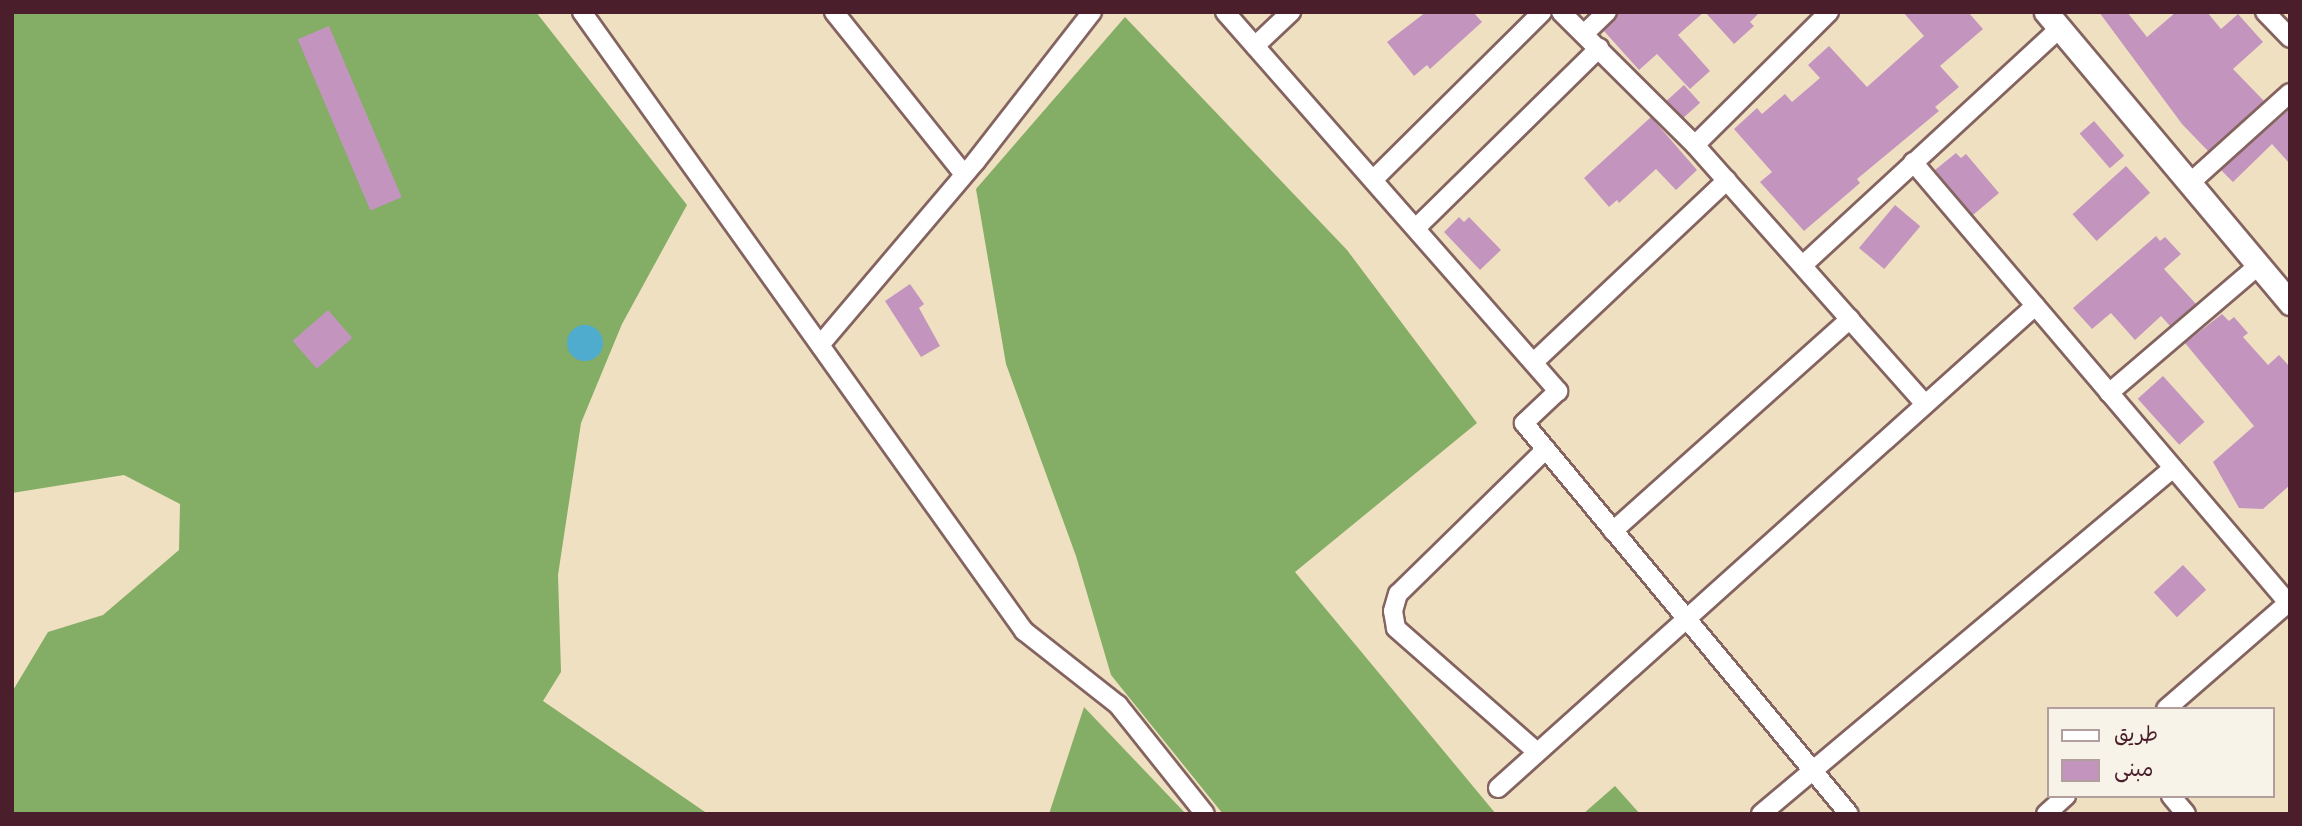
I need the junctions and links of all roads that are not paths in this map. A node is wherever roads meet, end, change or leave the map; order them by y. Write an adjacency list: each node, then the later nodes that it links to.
1 (582, 12): 29 (street)
2 (834, 12): 19 (street)
3 (1225, 12): 14 (street)
4 (1291, 12): 14 (street)
5 (1542, 12): 20 (street)
6 (1561, 12): 12 (street)
7 (1607, 12): 12 (street)
8 (1829, 12): 17 (street)
9 (2265, 12): 13 (street)
10 (1087, 14): 19 (street)
11 (2053, 20): 18 (street); 22 (street)
12 (1584, 34): 15 (street)
13 (2290, 38)
14 (1255, 46): 20 (street)
15 (1599, 48): 17 (street); 23 (street)
16 (2290, 93): 22 (street)
17 (1695, 145): 21 (street)
18 (1913, 162): 24 (street); 27 (street)
19 (964, 174): 29 (street)
20 (1373, 180): 23 (street)
21 (1727, 180): 24 (street); 30 (street)
22 (2191, 182): 25 (street)
23 (1416, 228): 30 (street)
24 (1803, 265): 28 (street)
25 (2259, 265): 26 (street); 31 (street)
26 (2290, 303)
27 (2035, 306): 31 (street); 32 (street)
28 (1850, 318): 32 (street); 35 (street)
29 (820, 345): 44 (street)
30 (1534, 362): 33 (street)
31 (2109, 393): 34 (street)
32 (1925, 404): 37 (street)
33 (1546, 449): 35 (street); 39 (street)
34 (2173, 468): 36 (street); 40 (street)
35 (1614, 531): 37 (street)
36 (2289, 604): 38 (street)
37 (1686, 619): 39 (street); 40 (street)
38 (2168, 707)
39 (1537, 752): 41 (street)
40 (1813, 771): 45 (street); 46 (street)
41 (1498, 788)
42 (2064, 798): 47 (street)
43 (2173, 798): 48 (street)
44 (1205, 814)
45 (1761, 814)
46 (1849, 814)
47 (2046, 814)
48 (2186, 814)

